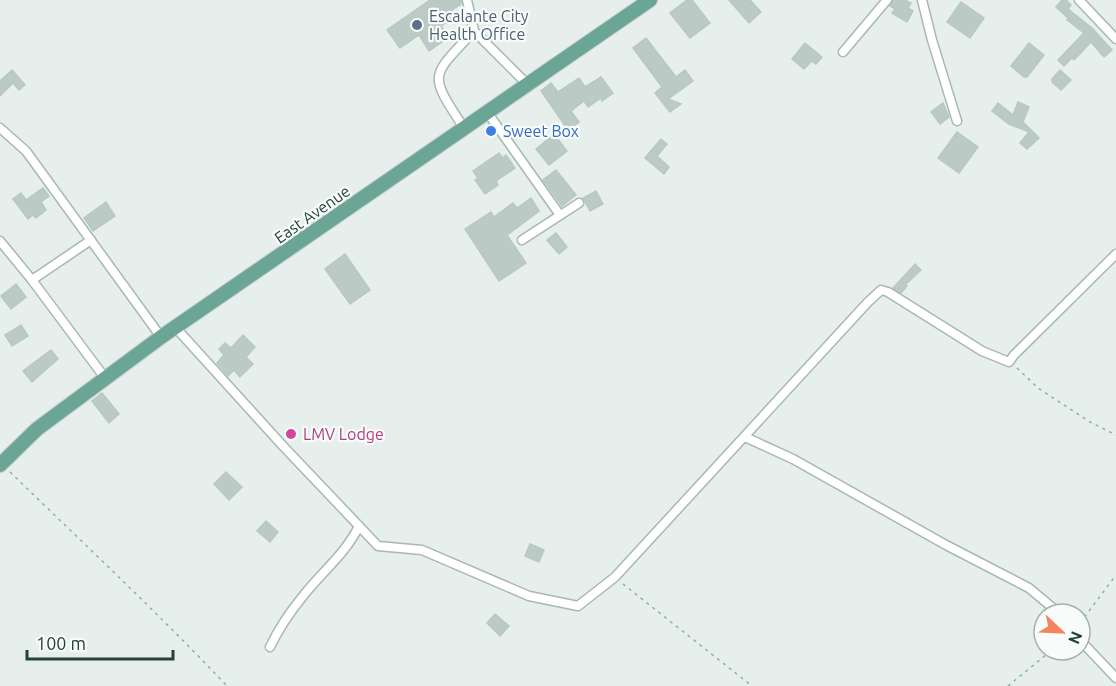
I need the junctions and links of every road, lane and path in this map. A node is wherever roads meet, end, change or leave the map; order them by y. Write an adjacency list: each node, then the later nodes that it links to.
1 (468, 0): 6 (street)
2 (650, 0): 9 (main road, East Avenue)
3 (886, 0): 8 (street)
4 (922, 0): 11 (street)
5 (1079, 0): 7 (street)
6 (474, 31): 9 (street); 13 (street)
7 (1116, 39)
8 (843, 52)
9 (527, 84): 10 (main road, East Avenue)
10 (487, 111): 13 (main road, East Avenue); 15 (street)
11 (957, 121)
12 (0, 128): 16 (street)
13 (464, 128): 21 (main road, East Avenue)
14 (579, 203): 15 (street)
15 (560, 215): 17 (street)
16 (91, 240): 20 (street); 22 (street)
17 (522, 240)
18 (0, 241): 20 (street)
19 (1116, 254): 23 (street)
20 (32, 280): 24 (street)
21 (176, 328): 22 (main road, East Avenue); 28 (street)
22 (161, 337): 24 (main road, East Avenue)
23 (1009, 363): 25 (path); 26 (street)
24 (105, 378): 27 (main road, East Avenue)
25 (1116, 435)
26 (745, 437): 30 (street); 31 (street)
27 (1, 464): 37 (path)
28 (358, 526): 30 (street); 33 (street)
29 (1116, 575): 32 (path)
30 (615, 577): 38 (path)
31 (1046, 602)
32 (1092, 607)
33 (270, 647)
34 (1092, 653): 36 (street)
35 (1037, 662): 39 (path)
36 (1116, 678)
37 (227, 686)
38 (752, 686)
39 (1008, 686)

